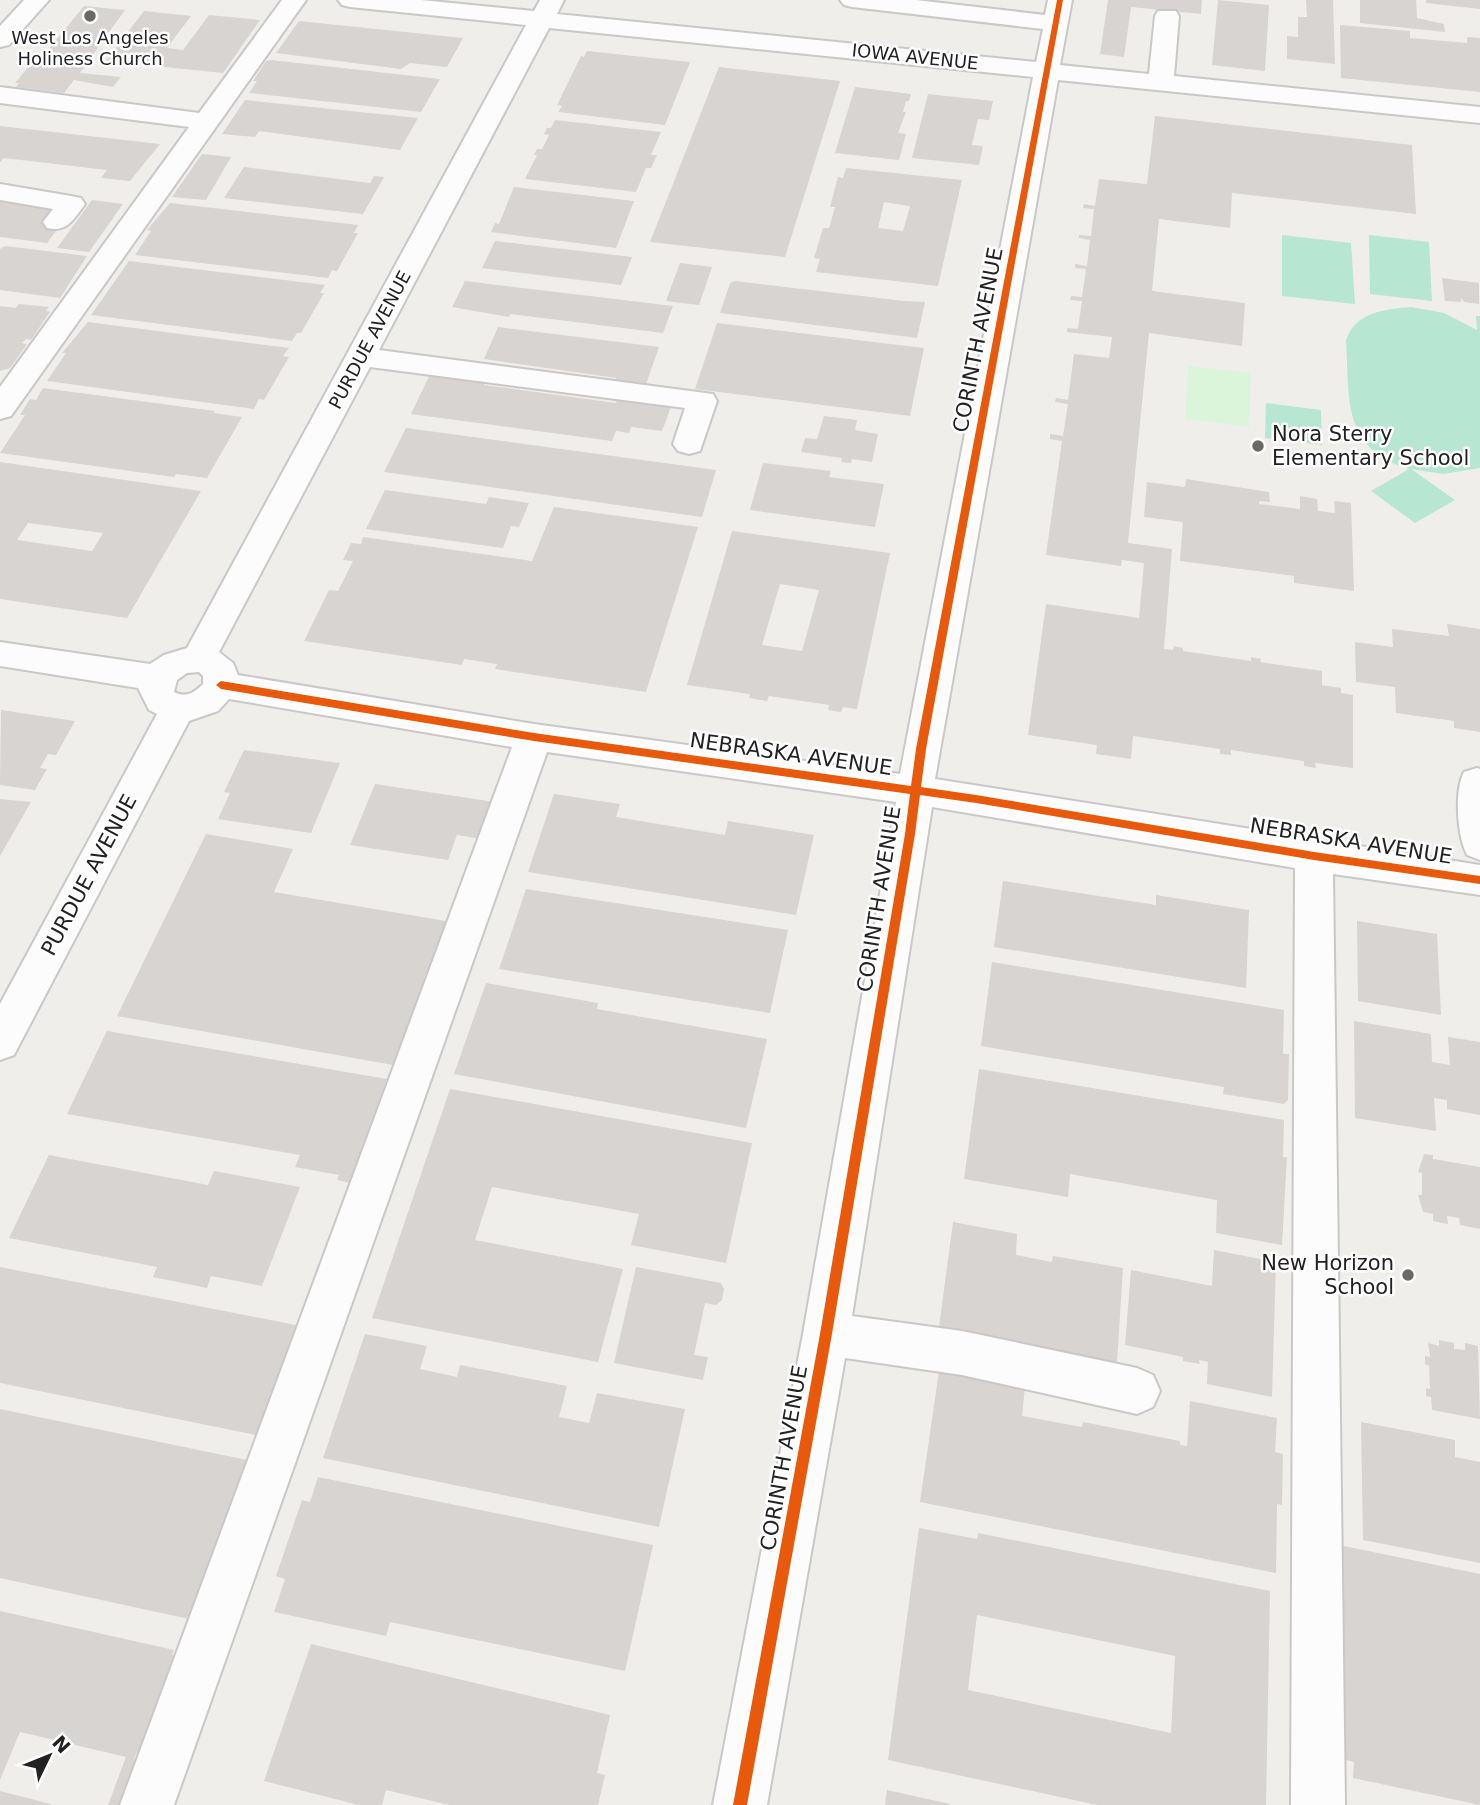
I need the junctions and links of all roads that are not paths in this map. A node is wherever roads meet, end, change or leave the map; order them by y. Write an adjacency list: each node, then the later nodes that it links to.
1 (37, 0): 8 (street)
2 (293, 0): 13 (street)
3 (350, 0): 5 (street, IOWA AVENUE)
4 (852, 0): 6 (street)
5 (547, 10): 9 (street, IOWA AVENUE); 16 (street, PURDUE AVENUE)
6 (1058, 11): 9 (street, CORINTH AVENUE)
7 (1167, 16): 10 (street)
8 (0, 40)
9 (1047, 70): 10 (street, IOWA AVENUE); 24 (street, CORINTH AVENUE)
10 (1161, 83): 12 (street, IOWA AVENUE)
11 (0, 95): 13 (street)
12 (1480, 115)
13 (207, 122): 17 (street)
14 (0, 192): 15 (street)
15 (57, 222)
16 (361, 357): 18 (street); 20 (street, PURDUE AVENUE)
17 (0, 409)
18 (689, 444)
19 (0, 654): 21 (street)
20 (210, 672): 21 (street); 21 (street); 22 (street, NEBRASKA AVENUE)
21 (168, 693): 28 (street, PURDUE AVENUE)
22 (534, 737): 24 (street, NEBRASKA AVENUE); 31 (street)
23 (1480, 783): 25 (street)
24 (916, 792): 26 (street, NEBRASKA AVENUE); 29 (street, CORINTH AVENUE)
25 (1480, 845)
26 (1314, 856): 27 (street, NEBRASKA AVENUE); 33 (street)
27 (1480, 880)
28 (0, 1042)
29 (826, 1334): 30 (street); 32 (street, CORINTH AVENUE)
30 (1138, 1391)
31 (147, 1805)
32 (740, 1805)
33 (1318, 1805)

